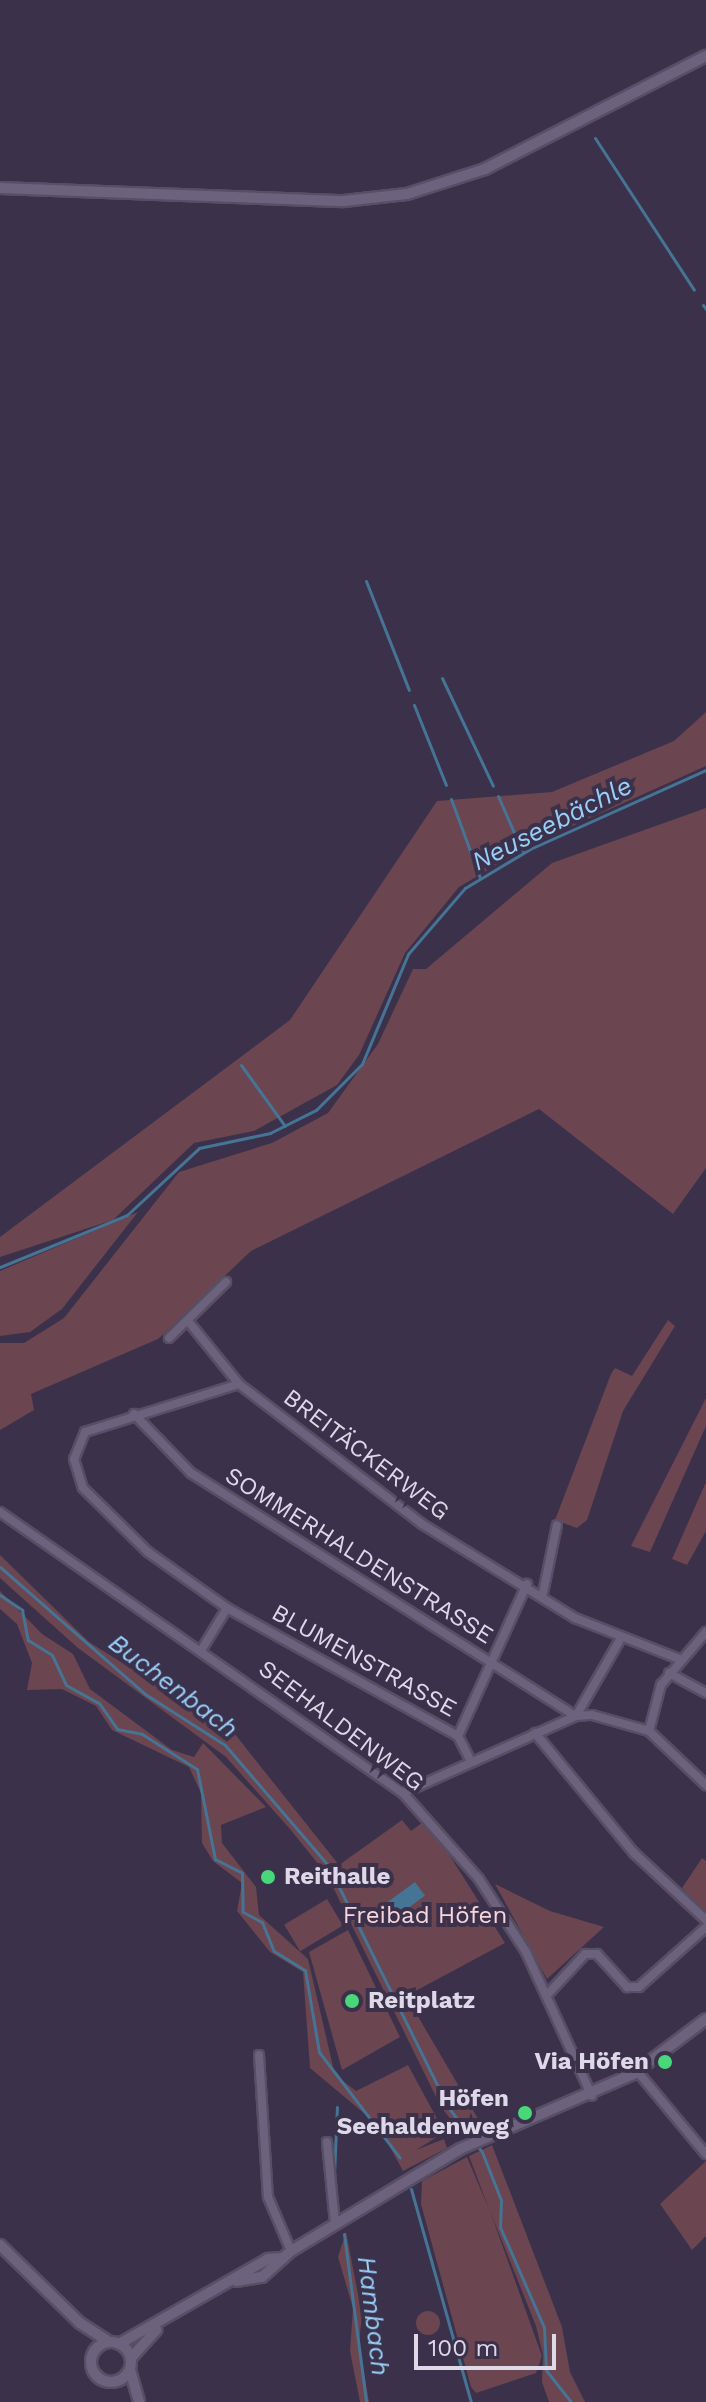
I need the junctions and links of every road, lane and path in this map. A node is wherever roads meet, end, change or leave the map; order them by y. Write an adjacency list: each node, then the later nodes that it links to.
1 (706, 56): 2 (street)
2 (0, 188)
3 (226, 1282): 4 (street)
4 (188, 1321): 5 (street); 6 (street, BREITÄCKERWEG)
5 (169, 1338)
6 (239, 1384): 7 (street, BLUMENSTRASSE); 10 (street, BREITÄCKERWEG)
7 (134, 1414): 12 (street, BLUMENSTRASSE); 17 (street, SOMMERHALDENSTRASSE)
8 (0, 1512): 15 (street, SEEHALDENWEG)
9 (557, 1525): 11 (street)
10 (527, 1584): 11 (street, BREITÄCKERWEG); 17 (street)
11 (543, 1593): 14 (street, BREITÄCKERWEG)
12 (227, 1608): 15 (street); 23 (street, BLUMENSTRASSE)
13 (706, 1632): 16 (street)
14 (621, 1638): 16 (street, BREITÄCKERWEG); 20 (street)
15 (202, 1649): 26 (street, SEEHALDENWEG)
16 (679, 1659): 18 (street)
17 (489, 1663): 20 (street, SOMMERHALDENSTRASSE); 23 (street)
18 (669, 1673): 19 (street); 21 (street)
19 (706, 1693)
20 (576, 1716): 21 (street); 22 (street)
21 (649, 1731): 25 (street)
22 (535, 1733): 24 (street); 27 (street)
23 (458, 1736): 24 (street, BLUMENSTRASSE)
24 (471, 1761): 26 (street)
25 (706, 1785)
26 (403, 1793): 29 (street, SEEHALDENWEG)
27 (706, 1920)
28 (706, 1927): 29 (street)
29 (547, 1995): 33 (street, SEEHALDENWEG)
30 (706, 2019): 32 (street)
31 (259, 2055): 38 (street)
32 (637, 2071): 33 (street); 35 (street)
33 (589, 2098): 36 (street)
34 (327, 2142): 36 (street)
35 (706, 2154)
36 (335, 2224): 38 (street)
37 (0, 2245): 39 (street)
38 (287, 2254): 40 (street)
39 (80, 2323): 41 (street); 42 (street)
40 (160, 2326): 41 (street); 43 (street)
41 (114, 2343): 42 (street); 43 (street)
42 (93, 2352): 44 (street)
43 (130, 2364): 44 (street); 45 (street)
44 (115, 2382): 45 (street)
45 (138, 2402)

